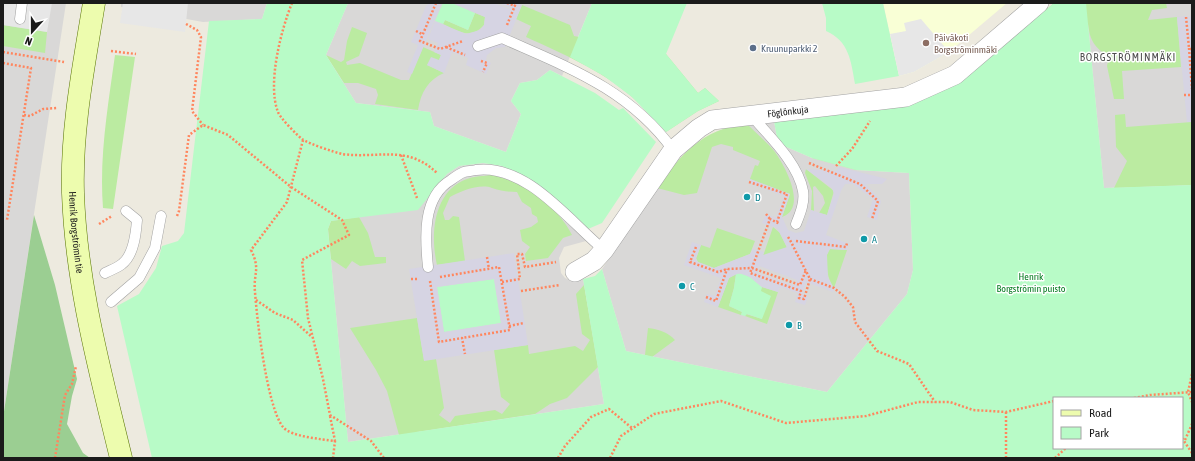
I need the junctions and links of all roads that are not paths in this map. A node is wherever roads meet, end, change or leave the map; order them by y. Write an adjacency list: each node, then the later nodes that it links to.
1 (22, 3): 4 (lane)
2 (94, 3): 16 (street, Henrik Borgströmin tie)
3 (1039, 3): 6 (street, Föglönkuja)
4 (20, 19)
5 (478, 46): 7 (lane)
6 (751, 115): 7 (street, Föglönkuja); 10 (lane)
7 (673, 150): 11 (street, Föglönkuja)
8 (126, 211): 13 (lane)
9 (161, 216): 15 (lane)
10 (796, 224)
11 (604, 250): 12 (lane); 14 (street, Föglönkuja)
12 (428, 267)
13 (105, 273)
14 (570, 277)
15 (111, 302)
16 (121, 458)

